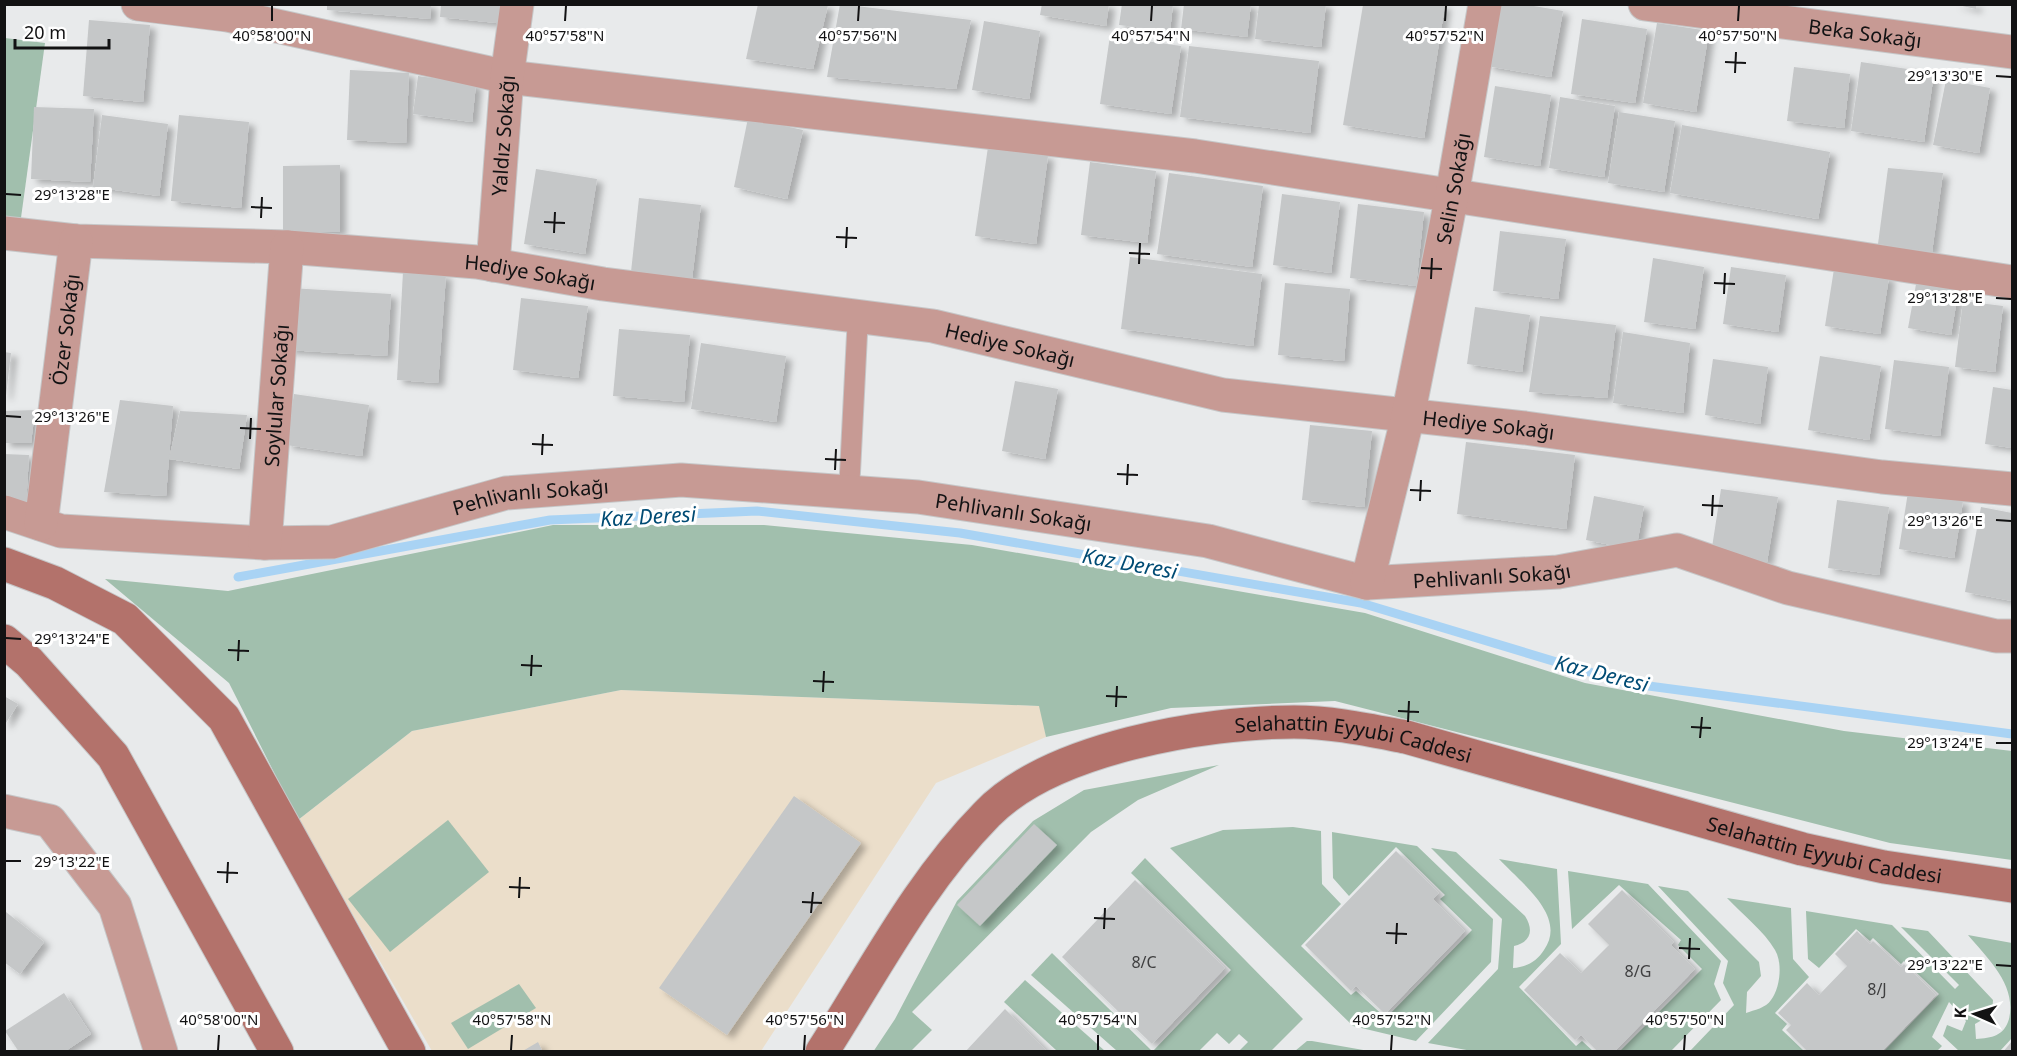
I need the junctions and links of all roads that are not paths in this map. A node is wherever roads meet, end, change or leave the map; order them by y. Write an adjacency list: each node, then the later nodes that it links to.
1 (138, 4): 6 (street)
2 (517, 4): 6 (street, Yaldız Sokağı)
3 (1485, 4): 7 (street, Selin Sokağı)
4 (1645, 4): 5 (street, Beka Sokağı)
5 (2013, 52)
6 (507, 77): 7 (street); 11 (street, Yaldız Sokağı)
7 (1452, 195): 12 (street); 14 (street, Selin Sokağı)
8 (4, 233): 9 (street, Hediye Sokağı)
9 (76, 241): 10 (street, Hediye Sokağı); 18 (street, Özer Sokağı)
10 (286, 248): 11 (street, Hediye Sokağı); 19 (street, Soylular Sokağı)
11 (493, 265): 13 (street, Hediye Sokağı)
12 (2013, 282)
13 (858, 315): 14 (street, Hediye Sokağı); 16 (lane)
14 (1408, 416): 15 (street, Hediye Sokağı); 21 (street, Selin Sokağı)
15 (2013, 489)
16 (849, 492): 19 (street, Pehlivanlı Sokağı); 21 (street, Pehlivanlı Sokağı)
17 (4, 512): 18 (street, Pehlivanlı Sokağı)
18 (41, 524): 19 (street, Pehlivanlı Sokağı)
19 (265, 543)
20 (4, 564): 28 (main road)
21 (1367, 583): 22 (street, Pehlivanlı Sokağı)
22 (2013, 636)
23 (4, 641): 27 (main road)
24 (4, 812): 26 (street)
25 (2013, 886): 29 (main road, Selahattin Eyyubi Caddesi)
26 (161, 1052)
27 (277, 1052)
28 (409, 1052)
29 (822, 1052)

